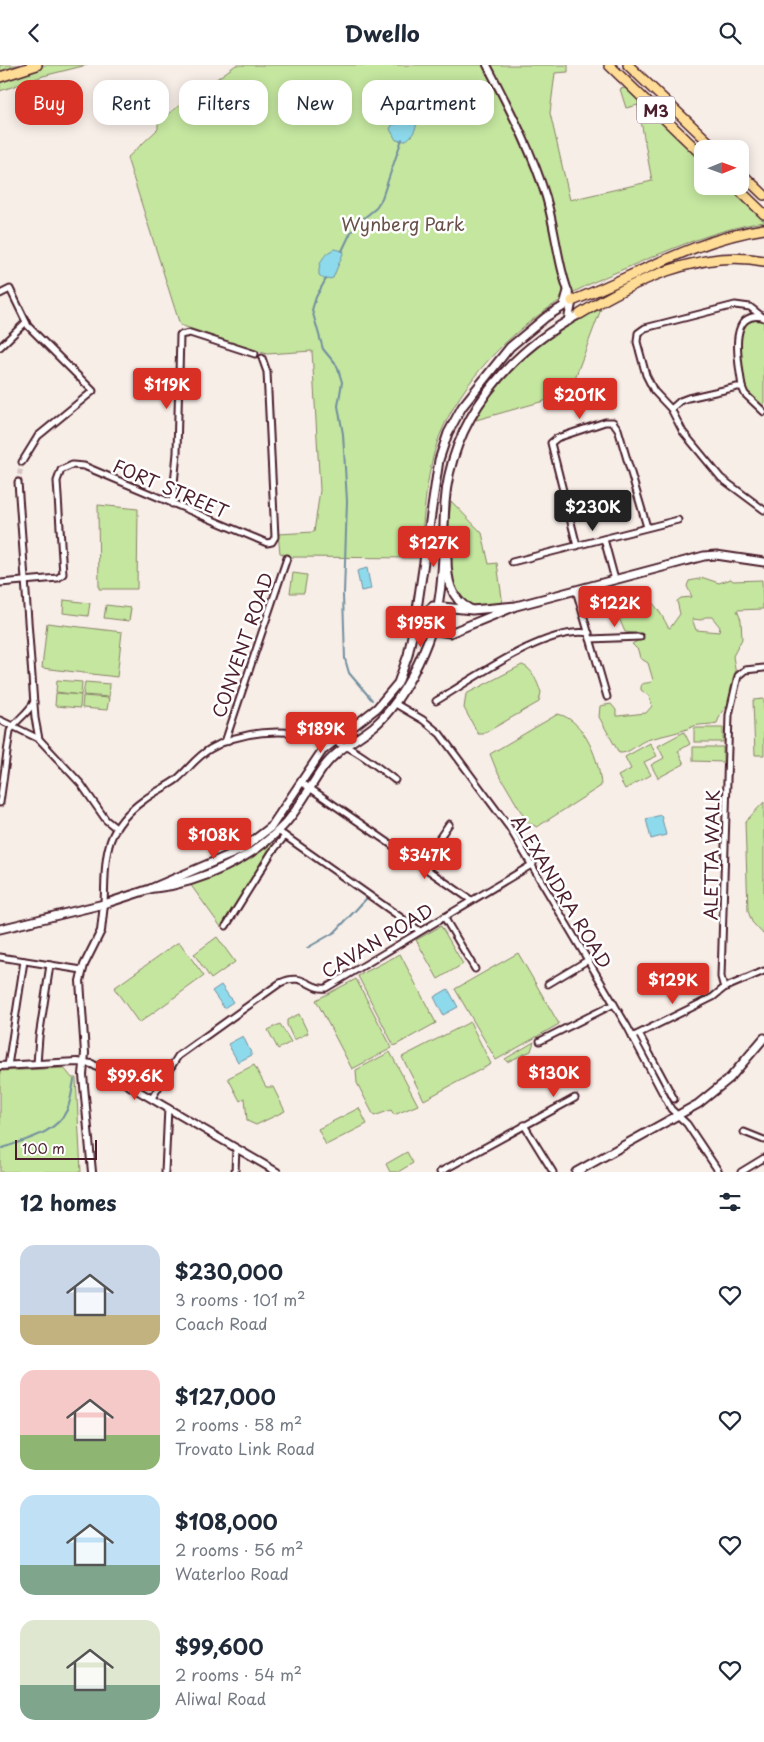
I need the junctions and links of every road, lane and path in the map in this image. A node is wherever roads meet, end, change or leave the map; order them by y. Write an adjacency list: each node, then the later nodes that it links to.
1 (38, 65): 5 (highway)
2 (487, 65): 14 (street)
3 (609, 65): 7 (highway, M3)
4 (628, 65): 6 (highway, M3)
5 (0, 77)
6 (707, 140)
7 (694, 147)
8 (749, 181): 10 (highway)
9 (744, 195): 11 (highway)
10 (764, 195)
11 (763, 213)
12 (764, 229): 17 (highway)
13 (764, 261): 16 (highway)
14 (568, 291): 17 (main road)
15 (0, 294): 23 (street)
16 (600, 302): 17 (highway); 19 (highway)
17 (568, 303): 22 (main road); 45 (main road)
18 (736, 305): 20 (street); 21 (street); 28 (street)
19 (580, 314): 22 (main road)
20 (749, 318): 21 (street); 27 (street)
21 (764, 318)
22 (568, 321): 36 (main road)
23 (26, 322): 24 (street); 30 (street)
24 (0, 347)
25 (255, 354): 32 (street)
26 (262, 358): 32 (street, FORT STREET)
27 (742, 387): 28 (street); 29 (street)
28 (671, 409): 33 (street)
29 (764, 412)
30 (22, 462)
31 (18, 482): 43 (street)
32 (172, 504): 43 (street, FORT STREET)
33 (764, 509)
34 (678, 520): 35 (street)
35 (647, 527): 37 (street); 38 (street)
36 (444, 537): 47 (main road); 49 (main road)
37 (604, 539): 38 (street); 42 (street)
38 (577, 546): 41 (street)
39 (287, 558): 64 (street, CONVENT ROAD)
40 (764, 562): 42 (main road)
41 (512, 563)
42 (615, 580): 46 (main road)
43 (25, 581): 44 (street); 58 (street)
44 (0, 583)
45 (420, 586): 50 (main road); 54 (main road)
46 (576, 590): 48 (main road); 52 (street)
47 (438, 606): 49 (main road); 50 (main road); 51 (main road)
48 (516, 606): 49 (main road); 51 (main road)
49 (472, 610)
50 (419, 618): 51 (main road); 54 (main road)
51 (432, 629): 59 (main road)
52 (589, 636): 53 (street); 56 (street); 57 (street)
53 (640, 637)
54 (404, 666): 63 (main road)
55 (764, 668): 91 (street, ALETTA WALK)
56 (607, 697)
57 (436, 701)
58 (34, 702): 61 (street); 62 (street)
59 (394, 703): 65 (main road); 74 (street, ALEXANDRA ROAD)
60 (0, 720): 61 (street)
61 (13, 726): 62 (street); 69 (street)
62 (39, 739): 71 (street)
63 (333, 741): 64 (street); 65 (street); 67 (main road)
64 (225, 742): 71 (street)
65 (345, 746): 66 (street); 68 (main road)
66 (396, 780)
67 (301, 782): 68 (street); 76 (main road)
68 (310, 787): 72 (main road); 75 (street)
69 (0, 803)
70 (449, 824): 75 (street)
71 (116, 829): 78 (street)
72 (278, 831): 73 (street); 76 (main road)
73 (285, 836): 80 (street); 82 (street)
74 (532, 863): 77 (street, CAVAN ROAD); 84 (street, ALEXANDRA ROAD)
75 (422, 865): 77 (street)
76 (150, 889): 78 (main road)
77 (471, 900): 79 (street, CAVAN ROAD)
78 (104, 904): 81 (main road); 88 (street)
79 (444, 917): 82 (street, CAVAN ROAD); 87 (street)
80 (226, 926)
81 (0, 929)
82 (420, 931): 107 (street, CAVAN ROAD)
83 (0, 957): 85 (street)
84 (588, 960): 90 (street); 92 (street, ALEXANDRA ROAD)
85 (24, 961): 86 (street); 104 (street)
86 (50, 965): 88 (street); 102 (street)
87 (475, 969)
88 (82, 970): 101 (street)
89 (764, 971): 91 (street)
90 (548, 985)
91 (724, 988): 93 (street)
92 (614, 1004): 94 (street, ALEXANDRA ROAD); 96 (street)
93 (639, 1034): 94 (street); 97 (street)
94 (632, 1037): 98 (street, ALEXANDRA ROAD)
95 (764, 1038): 111 (main road)
96 (540, 1041)
97 (646, 1047): 98 (street); 99 (street)
98 (640, 1051): 100 (street, ALEXANDRA ROAD)
99 (651, 1056): 100 (street); 105 (street)
100 (644, 1060): 106 (street, ALEXANDRA ROAD)
101 (84, 1063): 102 (street); 107 (street); 117 (street)
102 (37, 1064): 104 (street)
103 (0, 1066): 104 (street)
104 (8, 1066)
105 (666, 1083): 106 (street); 109 (street)
106 (659, 1087): 111 (street, ALEXANDRA ROAD)
107 (152, 1098): 110 (street)
108 (574, 1098): 112 (street)
109 (674, 1099)
110 (168, 1108): 115 (street); 118 (street)
111 (678, 1116): 123 (main road); 124 (street, ALEXANDRA ROAD)
112 (524, 1125): 121 (street); 122 (street)
113 (744, 1132): 114 (street)
114 (764, 1140)
115 (236, 1148): 119 (street); 120 (street)
116 (764, 1158): 125 (street)
117 (92, 1172)
118 (165, 1172)
119 (235, 1172)
120 (277, 1172)
121 (440, 1172)
122 (553, 1172)
123 (576, 1172)
124 (719, 1172)
125 (741, 1172)

